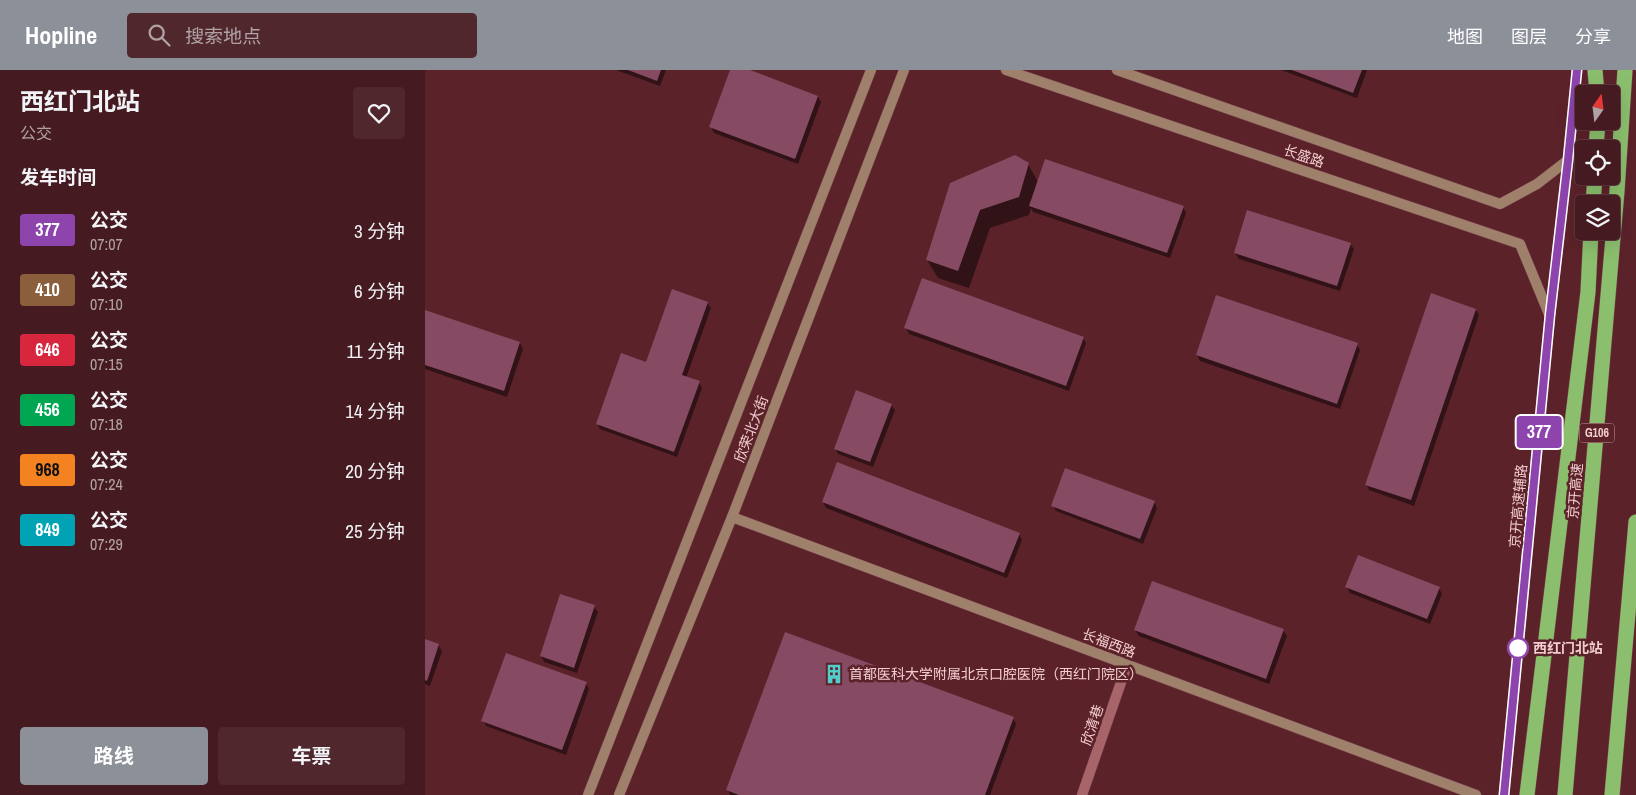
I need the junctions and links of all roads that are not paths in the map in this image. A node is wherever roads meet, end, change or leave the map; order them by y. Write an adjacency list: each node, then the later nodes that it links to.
1 (871, 70): 15 (street, 欣荣北大街)
2 (904, 70): 12 (street, 欣荣北大街)
3 (1006, 70): 11 (street, 长盛路)
4 (1117, 70): 9 (street, 长盛路)
5 (1577, 70): 9 (street, 京开高速辅路)
6 (1595, 70): 8 (highway)
7 (1625, 70): 21 (highway, 京开高速 / G106)
8 (1596, 85)
9 (1568, 160): 11 (street, 京开高速辅路)
10 (1590, 240): 20 (highway)
11 (1550, 315): 19 (street, 京开高速辅路)
12 (732, 517): 14 (street, 长福西路); 16 (street, 欣荣北大街)
13 (1636, 522): 22 (highway)
14 (1127, 665): 17 (street, 欣清巷); 18 (street, 长福西路)
15 (588, 795)
16 (619, 795)
17 (1082, 795)
18 (1476, 795)
19 (1505, 795)
20 (1527, 795)
21 (1565, 795)
22 (1611, 795)

